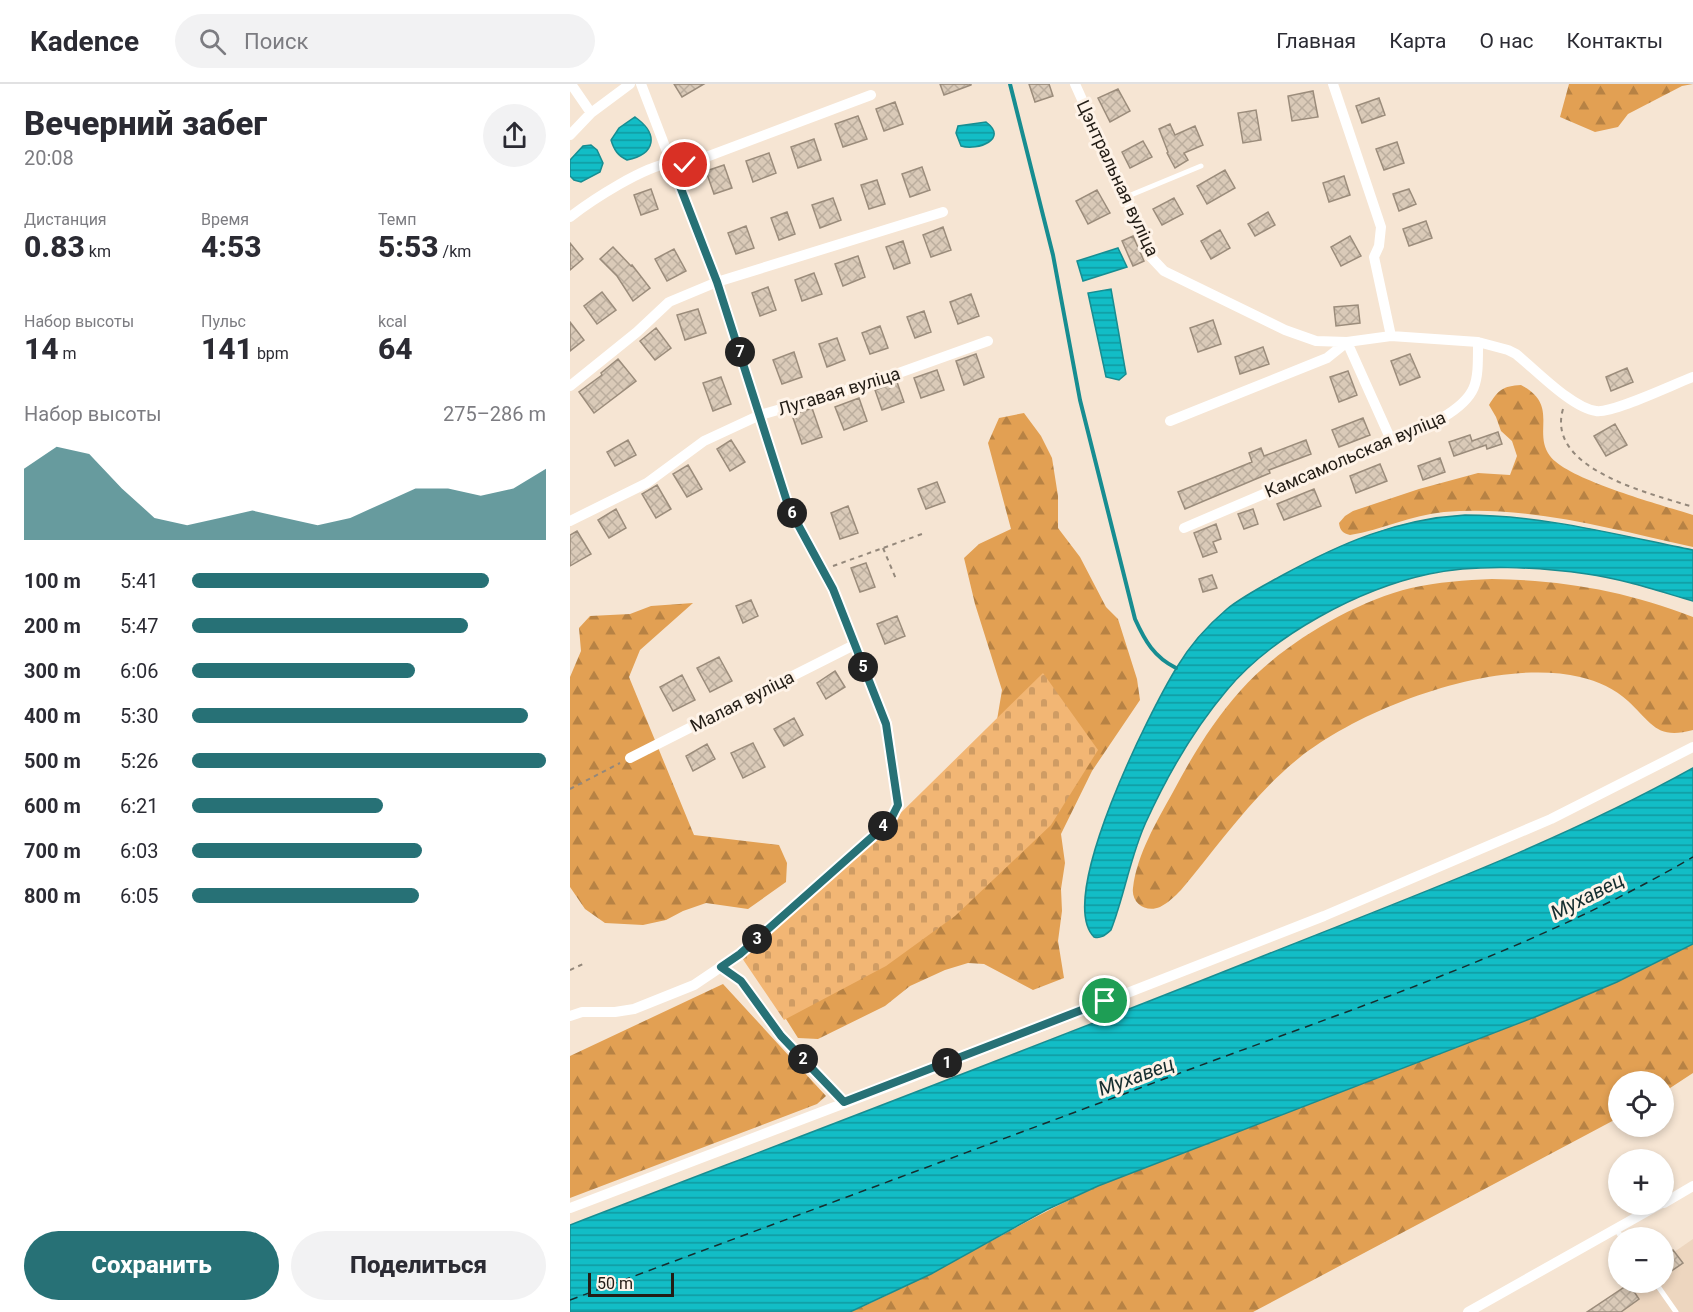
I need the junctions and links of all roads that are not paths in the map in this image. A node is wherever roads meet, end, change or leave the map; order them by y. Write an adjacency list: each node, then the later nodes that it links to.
1 (571, 84): 7 (street)
2 (630, 84): 7 (street)
3 (640, 84): 9 (street)
4 (1075, 84): 11 (street, Цэнтральная вуліца)
5 (1333, 84): 15 (street)
6 (871, 95): 9 (street)
7 (591, 112): 8 (street)
8 (570, 135)
9 (671, 163): 13 (street); 14 (street)
10 (1201, 166): 11 (lane)
11 (1126, 197): 17 (street, Цэнтральная вуліца)
12 (943, 212): 14 (street)
13 (570, 217)
14 (717, 282): 20 (street); 21 (street)
15 (1391, 336): 17 (street); 18 (street)
16 (988, 341): 21 (street, Лугавая вуліца)
17 (1347, 342): 22 (street); 23 (street)
18 (1478, 342): 19 (street); 23 (street, Камсамольская вуліца)
19 (1693, 377)
20 (570, 386)
21 (760, 415): 24 (street, Лугавая вуліца); 26 (street)
22 (1170, 421)
23 (1391, 440): 25 (street, Камсамольская вуліца)
24 (570, 521)
25 (1184, 528)
26 (854, 645): 28 (street, Малая вуліца); 29 (street)
27 (1693, 747): 31 (street)
28 (630, 758)
29 (721, 967): 30 (street); 31 (street)
30 (570, 1016)
31 (844, 1102): 34 (street)
32 (1693, 1186): 33 (street)
33 (1674, 1197)
34 (570, 1208)
35 (1646, 1215): 36 (street)
36 (1628, 1227)
37 (1608, 1239): 39 (street)
38 (1663, 1293): 40 (lane)
39 (1468, 1312)
40 (1676, 1312)

